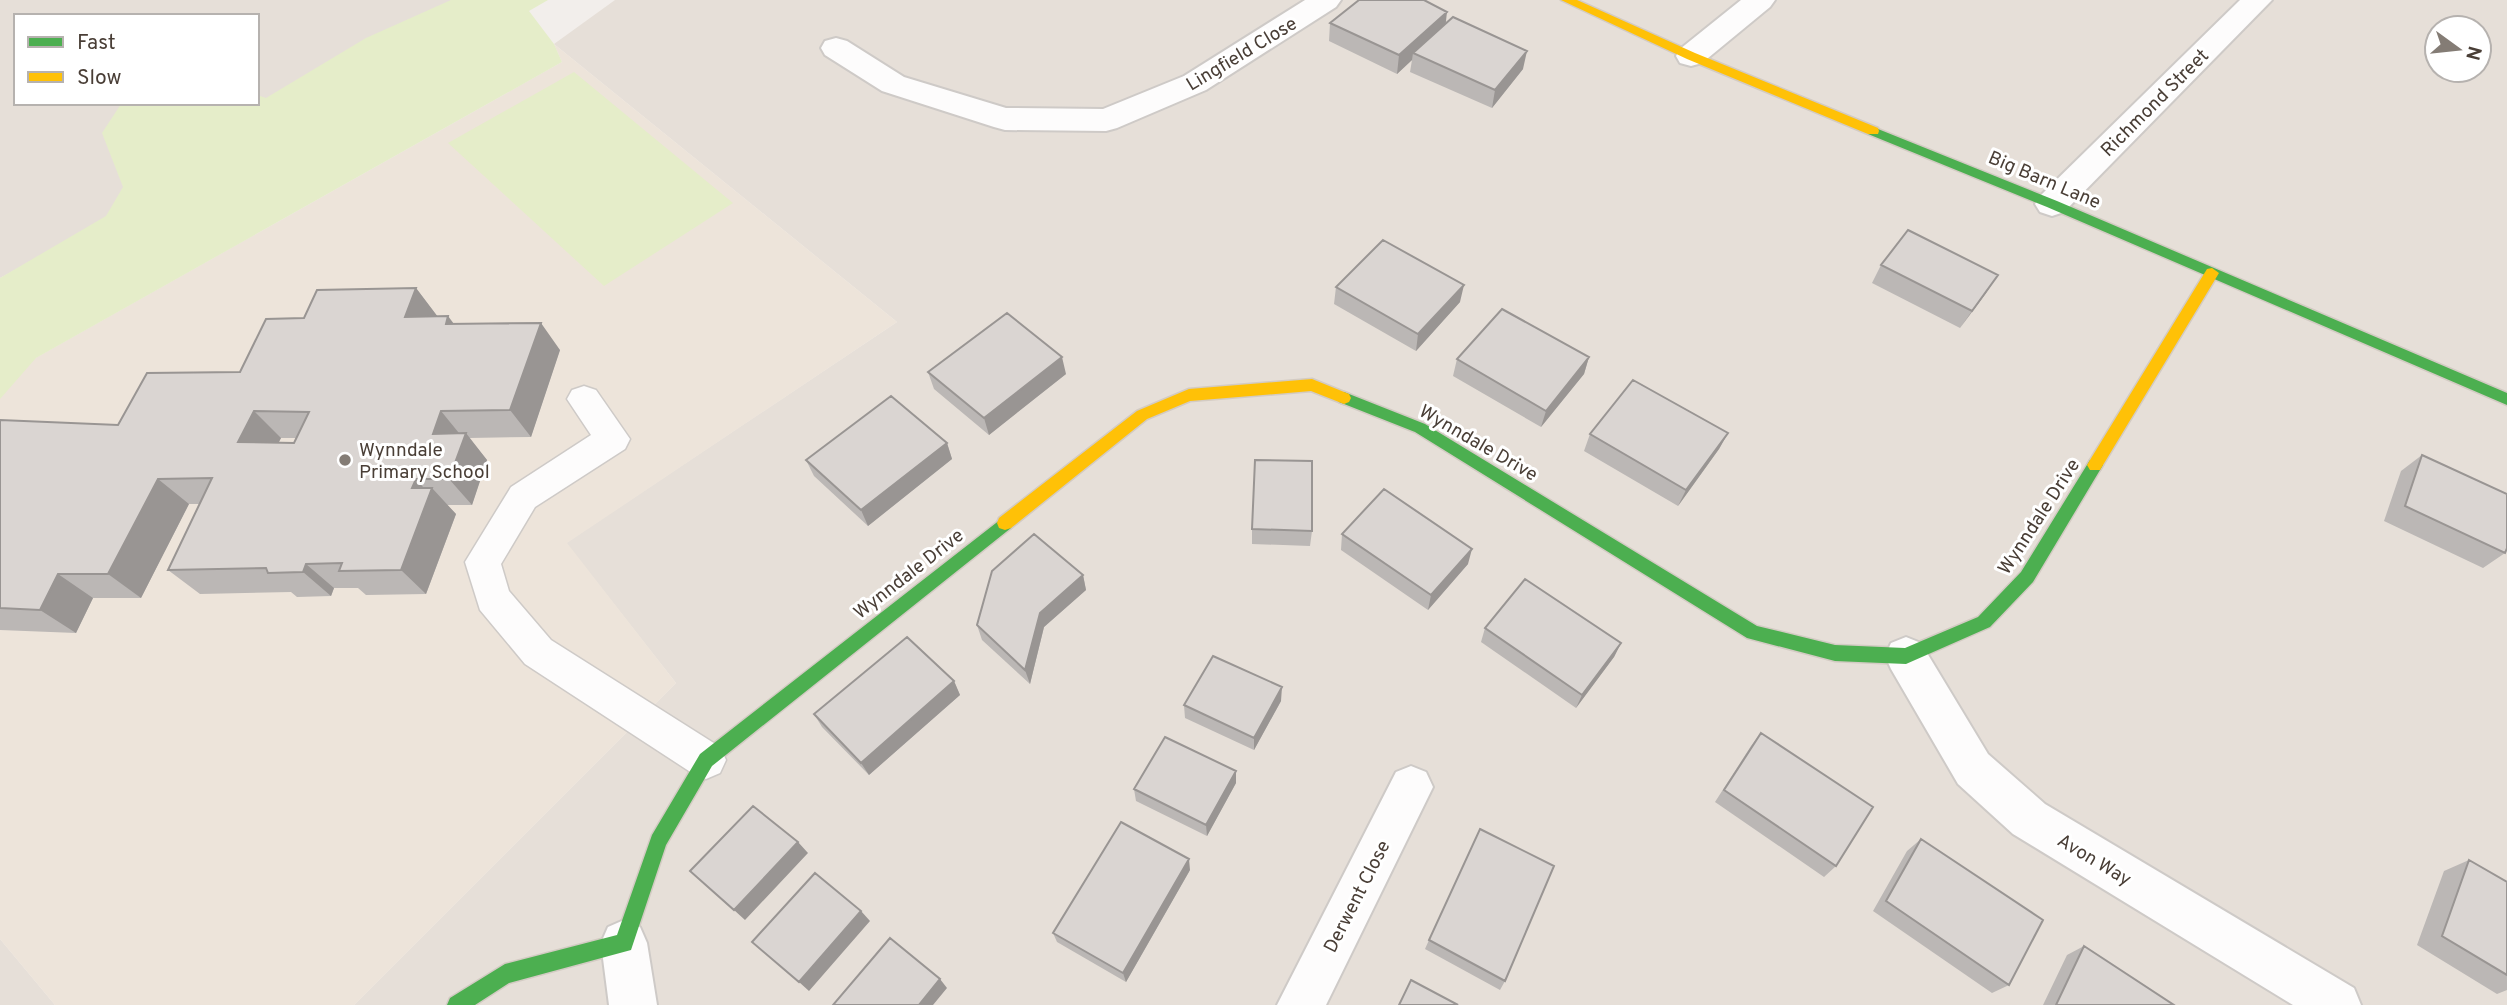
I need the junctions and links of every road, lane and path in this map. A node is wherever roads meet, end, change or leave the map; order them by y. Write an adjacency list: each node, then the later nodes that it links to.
1 (1326, 0): 5 (street, Lingfield Close)
2 (1567, 0): 6 (street, Big Barn Lane)
3 (1760, 0): 6 (street)
4 (2257, 0): 7 (street, Richmond Street)
5 (836, 48)
6 (1691, 56): 7 (street, Big Barn Lane)
7 (2052, 204): 8 (street, Big Barn Lane)
8 (2212, 273): 9 (street, Big Barn Lane); 11 (street, Wynndale Drive)
9 (2507, 398)
10 (584, 399): 12 (lane)
11 (1906, 656): 12 (street, Wynndale Drive); 18 (street, Avon Way)
12 (706, 760): 14 (street, Wynndale Drive)
13 (1411, 787): 17 (street, Derwent Close)
14 (624, 943): 15 (street); 16 (street)
15 (457, 1005)
16 (634, 1005)
17 (1301, 1005)
18 (2337, 1005)

